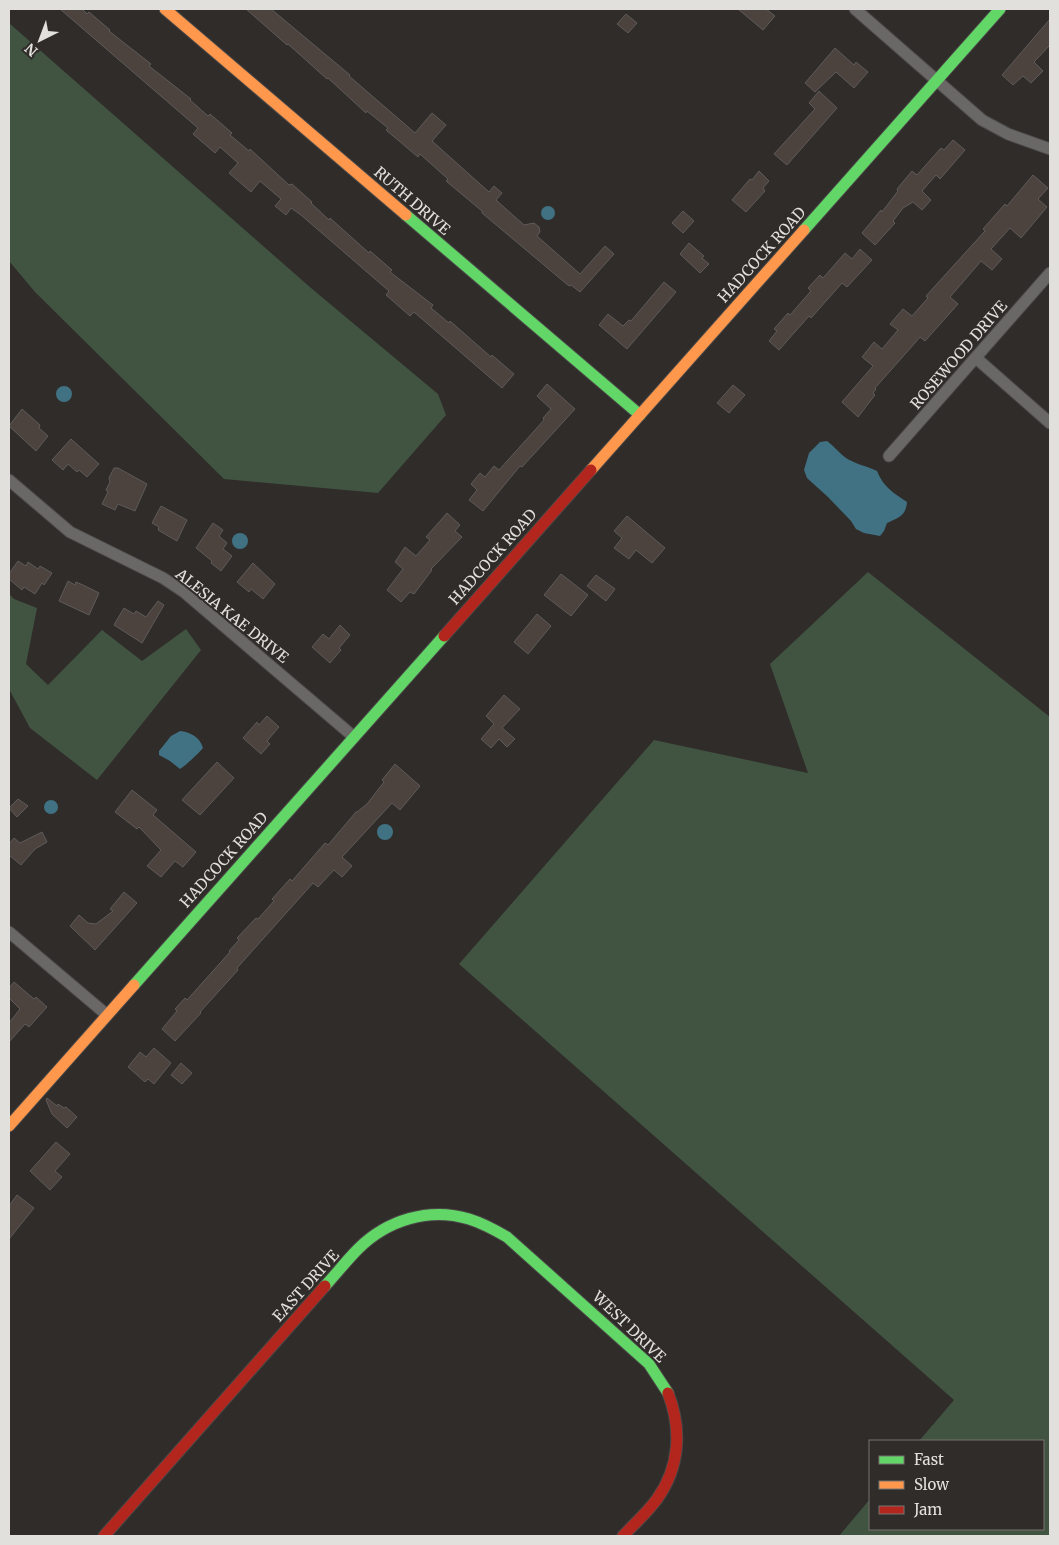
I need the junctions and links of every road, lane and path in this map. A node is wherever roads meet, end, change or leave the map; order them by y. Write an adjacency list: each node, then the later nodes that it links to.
1 (165, 9): 8 (street, RUTH DRIVE)
2 (856, 9): 4 (street)
3 (1000, 9): 4 (street, HADCOCK ROAD)
4 (937, 80): 5 (street); 8 (street, HADCOCK ROAD)
5 (1050, 148)
6 (1050, 273): 7 (street, ROSEWOOD DRIVE)
7 (976, 358): 9 (street); 10 (street, ROSEWOOD DRIVE)
8 (640, 415): 12 (street, HADCOCK ROAD)
9 (1050, 423)
10 (889, 456)
11 (9, 480): 12 (street, ALESIA KAE DRIVE)
12 (354, 737): 14 (street, HADCOCK ROAD)
13 (9, 932): 14 (street)
14 (107, 1016): 15 (street, HADCOCK ROAD)
15 (9, 1126)
16 (578, 1300): 17 (street, EAST DRIVE); 18 (street, WEST DRIVE)
17 (104, 1536)
18 (623, 1536)

